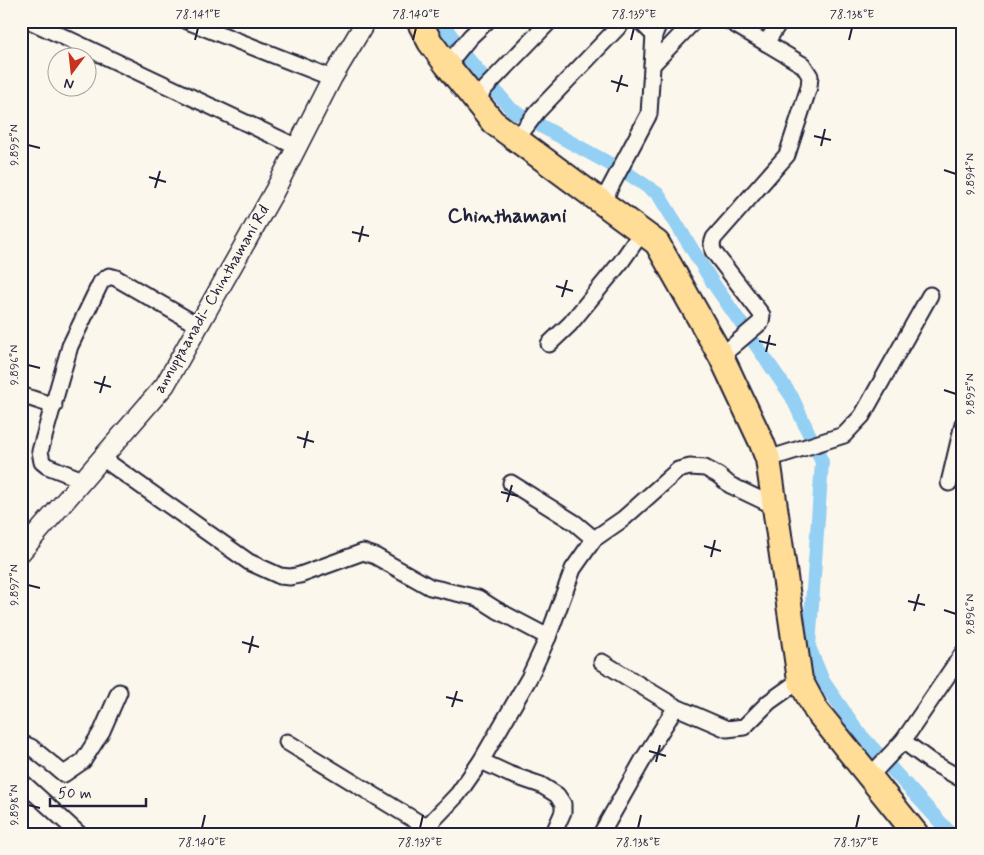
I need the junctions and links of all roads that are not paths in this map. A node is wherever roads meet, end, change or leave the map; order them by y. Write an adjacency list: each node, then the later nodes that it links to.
1 (30, 21): 19 (street)
2 (187, 21): 16 (street)
3 (366, 21): 16 (street, annuppaanadi- Chinthamani Rd)
4 (419, 21): 14 (main road)
5 (487, 21): 14 (street)
6 (550, 21): 17 (street)
7 (624, 21): 18 (street)
8 (640, 21): 12 (street)
9 (694, 21): 15 (street)
10 (728, 21): 13 (street)
11 (780, 21): 13 (street)
12 (657, 28): 15 (street)
13 (766, 43): 25 (street)
14 (450, 60): 17 (main road)
15 (652, 65): 20 (street)
16 (332, 78): 19 (street, annuppaanadi- Chinthamani Rd)
17 (480, 95): 18 (main road)
18 (520, 133): 20 (main road)
19 (297, 147): 23 (street, annuppaanadi- Chinthamani Rd)
20 (602, 203): 21 (main road)
21 (642, 232): 24 (street); 25 (main road)
22 (930, 295): 29 (street)
23 (199, 326): 27 (street); 30 (street, annuppaanadi- Chinthamani Rd)
24 (549, 344)
25 (729, 350): 29 (main road)
26 (21, 395): 27 (street)
27 (54, 406): 31 (street)
28 (963, 424): 33 (street)
29 (776, 457): 34 (main road)
30 (102, 458): 31 (street, annuppaanadi- Chinthamani Rd); 37 (street)
31 (83, 480): 36 (street, annuppaanadi- Chinthamani Rd)
32 (511, 483): 35 (street)
33 (949, 483)
34 (774, 506): 35 (street); 40 (main road)
35 (594, 539): 37 (street)
36 (21, 552)
37 (548, 636): 46 (street)
38 (963, 653): 45 (street)
39 (602, 662): 42 (street)
40 (800, 680): 42 (street); 47 (main road)
41 (119, 692): 44 (street)
42 (676, 707): 53 (street)
43 (287, 742): 50 (street)
44 (21, 743)
45 (898, 746): 47 (street); 48 (street)
46 (481, 761): 50 (street); 52 (street)
47 (875, 770): 54 (main road)
48 (963, 780)
49 (21, 781): 51 (street)
50 (423, 830)
51 (79, 834)
52 (556, 834)
53 (601, 834)
54 (916, 834)

